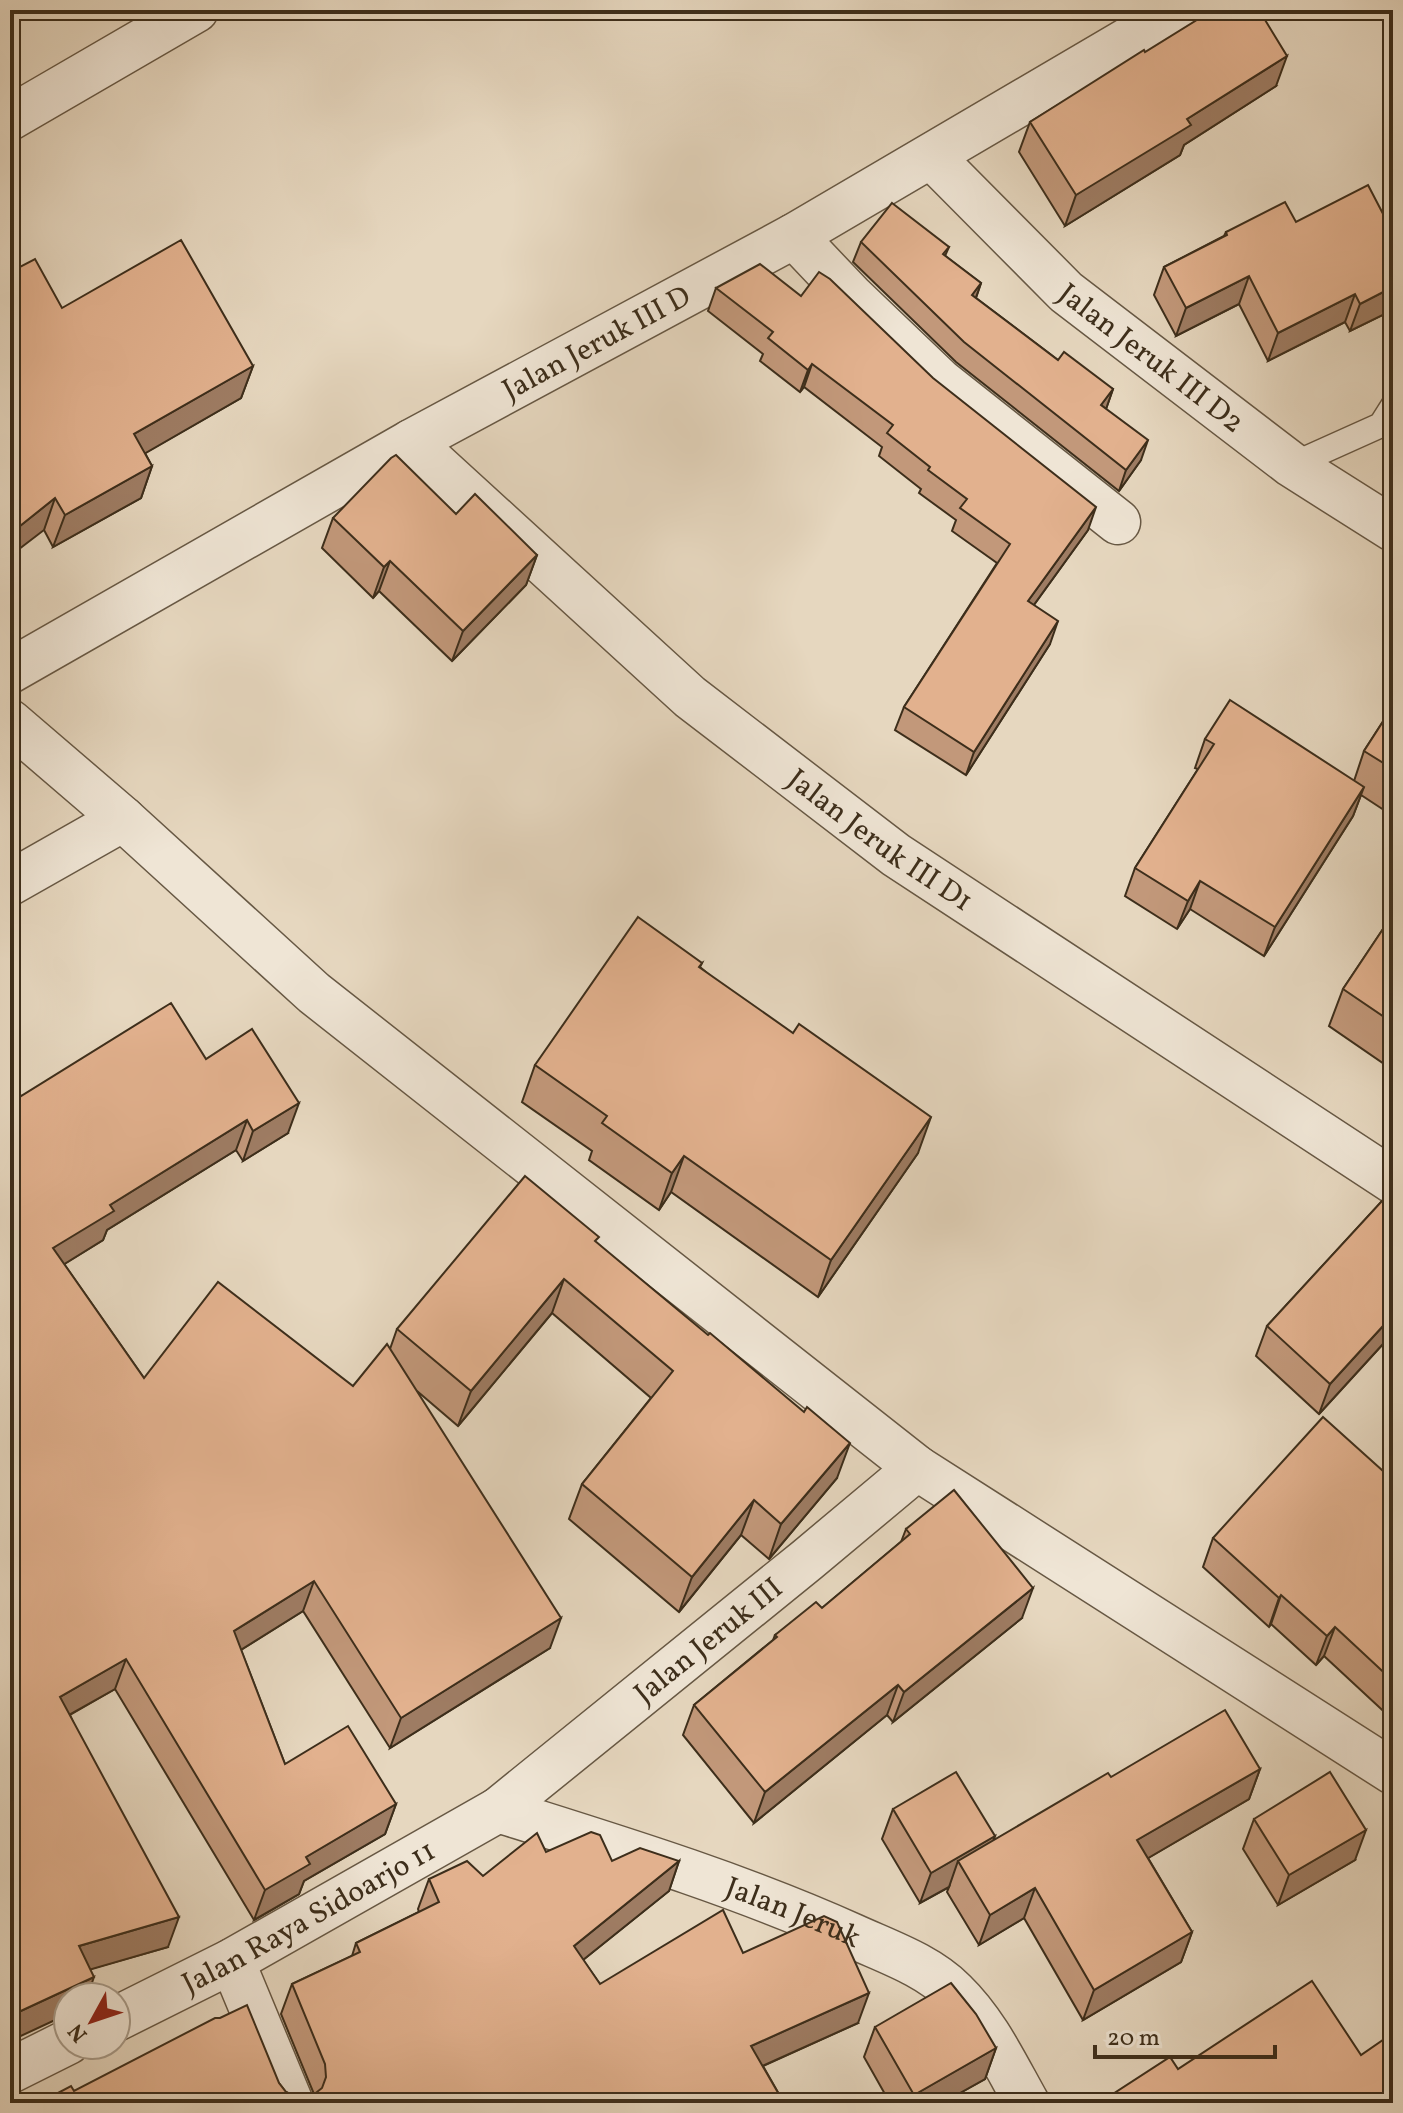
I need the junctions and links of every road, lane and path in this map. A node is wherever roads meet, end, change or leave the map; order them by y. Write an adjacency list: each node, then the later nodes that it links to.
1 (196, 10): 3 (street)
2 (1179, 10): 4 (street, Jalan Jeruk III D)
3 (10, 118)
4 (932, 157): 5 (street, Jalan Jeruk III D); 8 (street, Jalan Jeruk III D2)
5 (794, 236): 7 (street, Jalan Jeruk III D); 9 (street)
6 (1393, 406): 8 (lane)
7 (411, 442): 11 (street, Jalan Jeruk III D); 15 (street, Jalan Jeruk III D1)
8 (1292, 465): 10 (street, Jalan Jeruk III D2)
9 (1118, 522)
10 (1393, 529)
11 (10, 671)
12 (10, 722): 13 (street)
13 (123, 819): 14 (street); 16 (street)
14 (10, 883)
15 (1393, 1181)
16 (917, 1468): 17 (street); 18 (street, Jalan Jeruk III)
17 (1393, 1772)
18 (498, 1810): 19 (street, Jalan Raya Sidoarjo 11); 24 (street, Jalan Jeruk)
19 (232, 1961): 20 (street, Jalan Raya Sidoarjo 11); 23 (street)
20 (132, 2011)
21 (52, 2050): 22 (street)
22 (10, 2071)
23 (291, 2103)
24 (1027, 2103)

